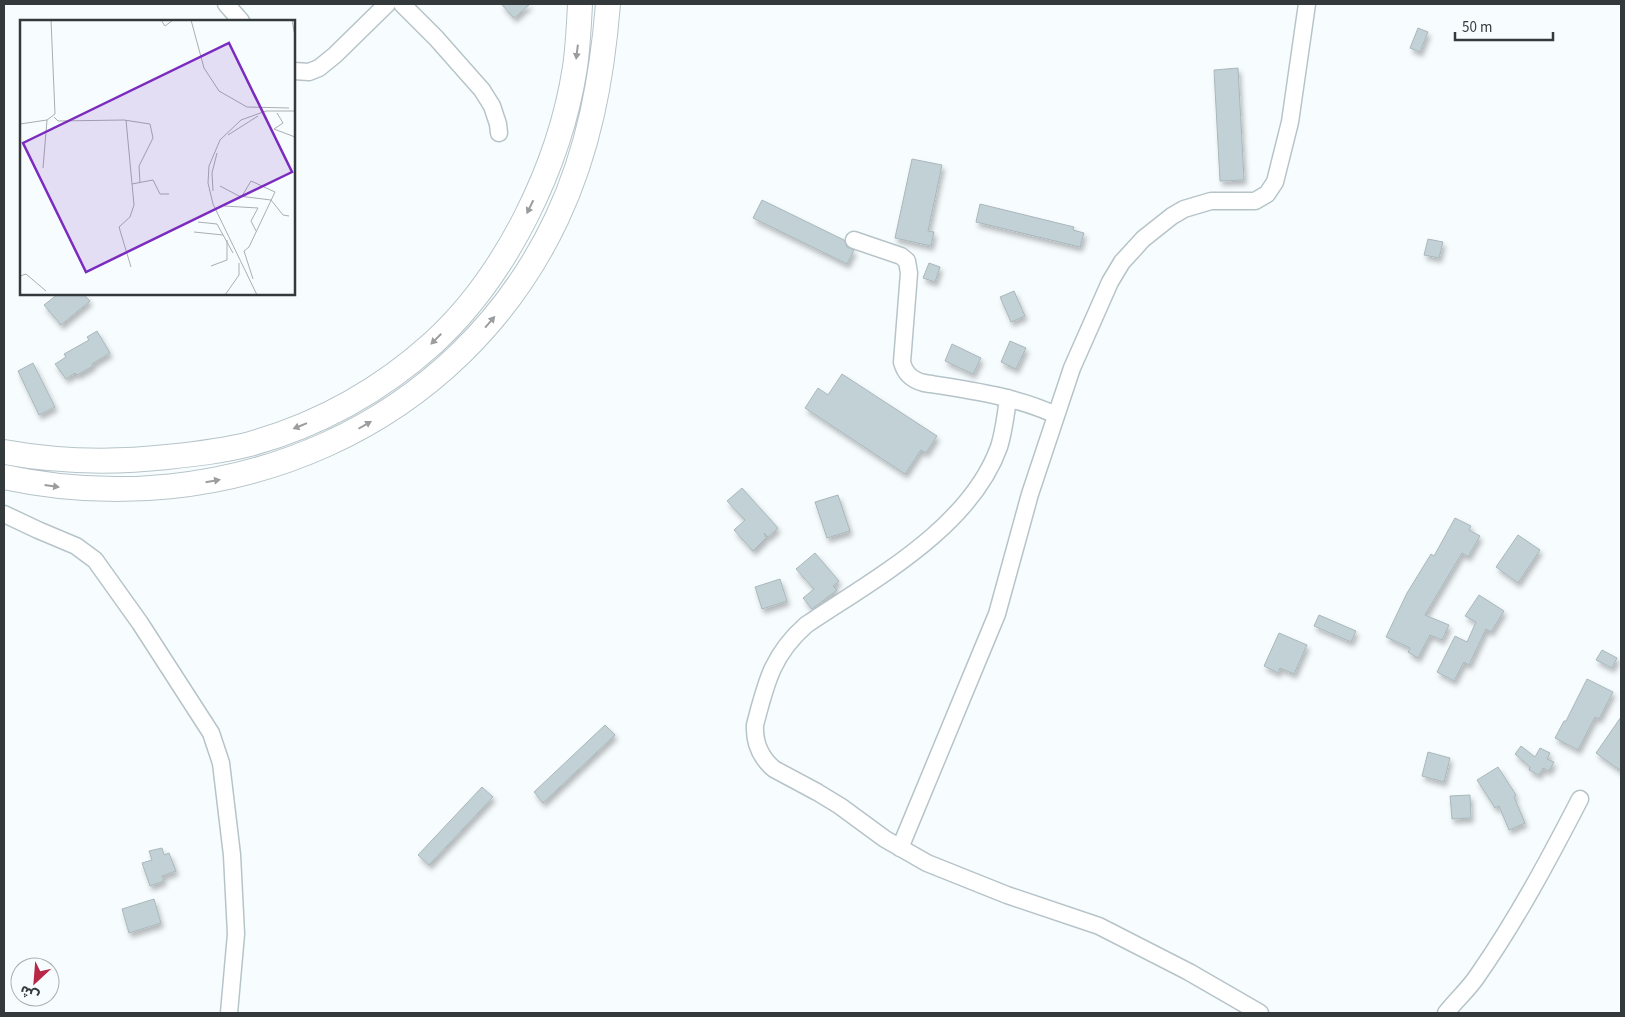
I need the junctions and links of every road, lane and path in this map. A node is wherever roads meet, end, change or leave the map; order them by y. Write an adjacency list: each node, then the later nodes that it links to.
1 (226, 4): 7 (street)
2 (387, 4): 8 (street)
3 (402, 4): 9 (street)
4 (580, 4): 13 (highway, one-way to 13)
5 (608, 4): 14 (highway, one-way to 5)
6 (1307, 4): 12 (street)
7 (240, 20)
8 (295, 71)
9 (499, 133)
10 (854, 240): 11 (street)
11 (1008, 398): 12 (street); 17 (street)
12 (1056, 415): 17 (street)
13 (4, 452)
14 (4, 477)
15 (4, 514): 18 (street)
16 (1580, 799): 20 (street)
17 (900, 848): 19 (street)
18 (229, 1013)
19 (1260, 1013)
20 (1446, 1013)

